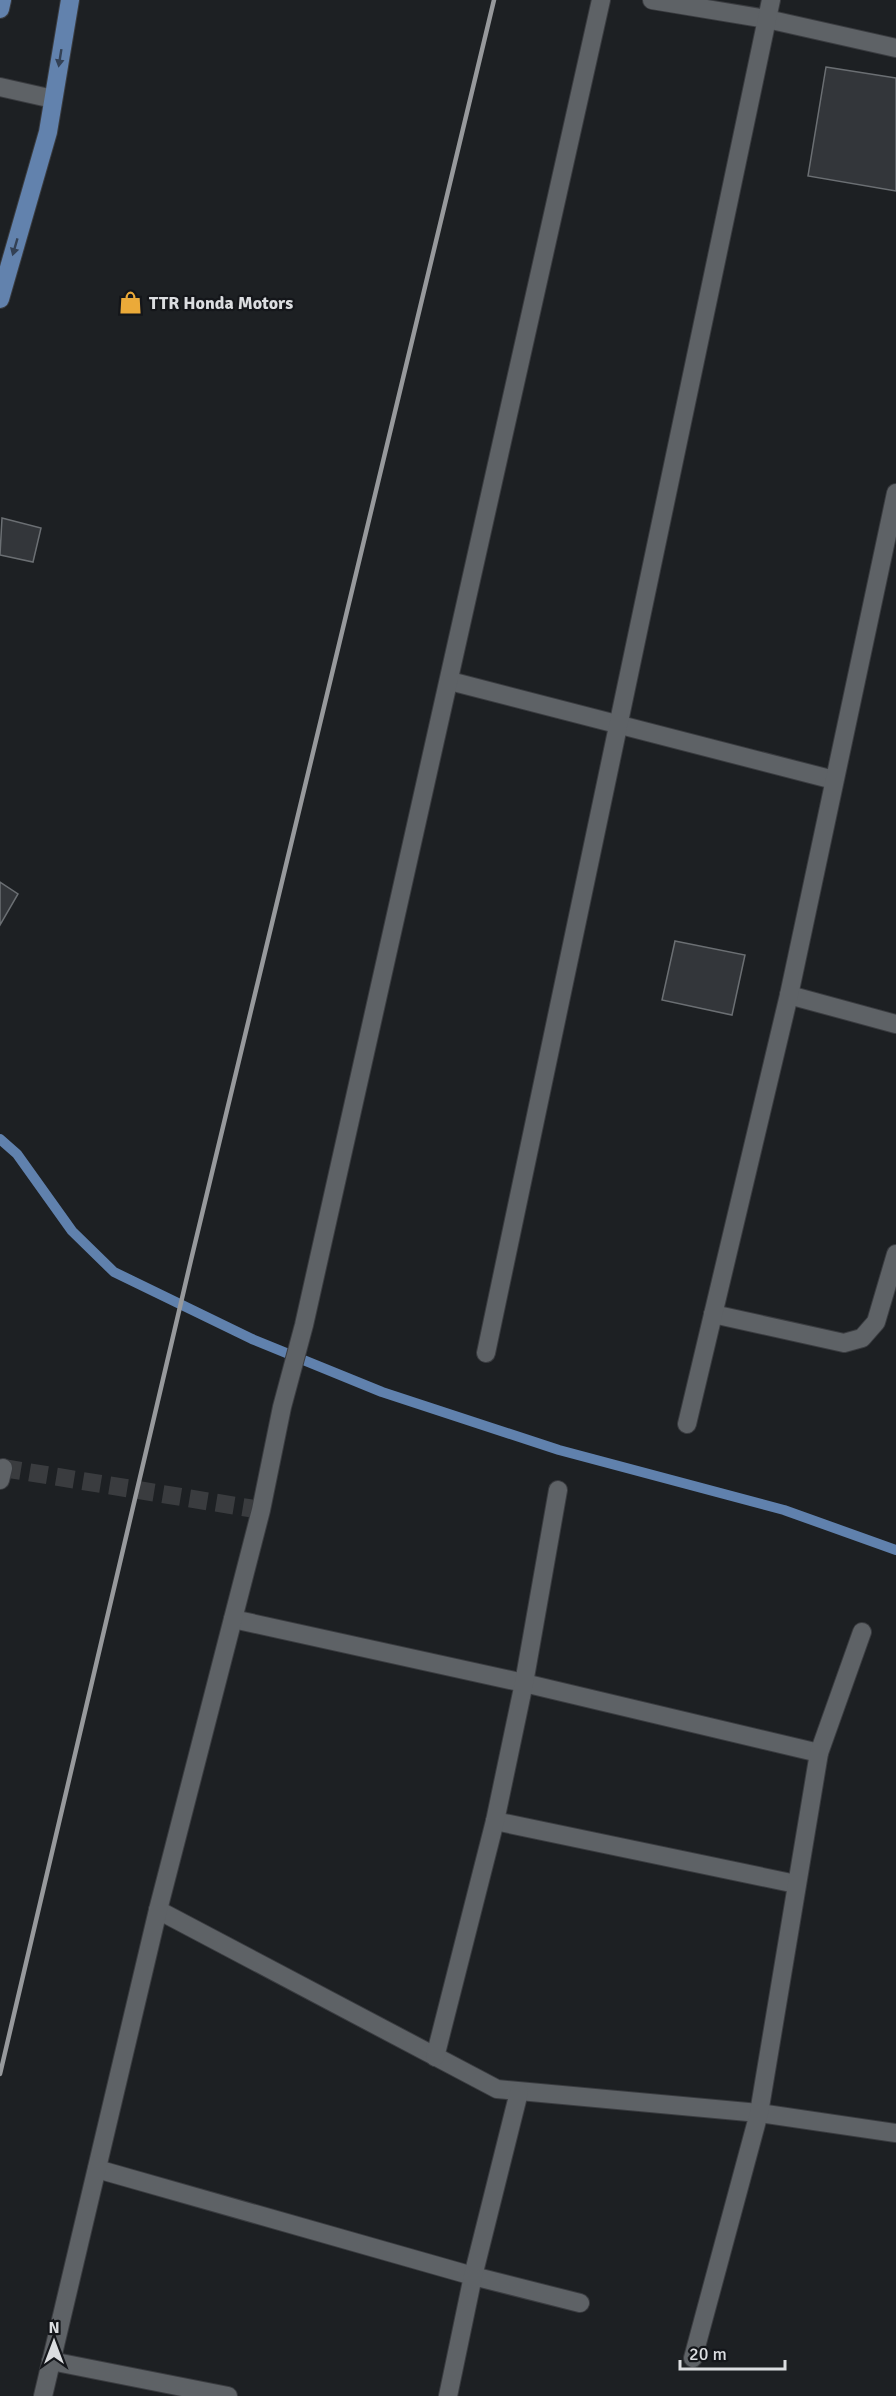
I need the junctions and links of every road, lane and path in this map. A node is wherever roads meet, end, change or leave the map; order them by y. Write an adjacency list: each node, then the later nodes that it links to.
1 (2, 0): 6 (main road)
2 (70, 0): 10 (main road, one-way to 10)
3 (601, 0): 13 (street)
4 (652, 0): 7 (street)
5 (771, 0): 7 (street)
6 (0, 9)
7 (767, 19): 8 (street); 14 (street)
8 (896, 48)
9 (0, 87): 10 (street)
10 (53, 99): 11 (main road, one-way to 11)
11 (0, 299)
12 (896, 493): 15 (street)
13 (450, 681): 14 (street); 23 (street)
14 (619, 724): 15 (street); 20 (street)
15 (834, 780): 16 (street)
16 (789, 995): 17 (street); 19 (street)
17 (896, 1024)
18 (896, 1254): 19 (street)
19 (713, 1314): 21 (street)
20 (486, 1353)
21 (687, 1424)
22 (558, 1490): 25 (street)
23 (233, 1619): 25 (street); 29 (street)
24 (862, 1632): 26 (street)
25 (524, 1683): 26 (street); 27 (street)
26 (819, 1753): 28 (street)
27 (495, 1821): 28 (street); 30 (street)
28 (796, 1884): 32 (street)
29 (158, 1910): 30 (street); 34 (street)
30 (435, 2057): 31 (street)
31 (519, 2092): 32 (street); 35 (street)
32 (759, 2113): 33 (street); 37 (street)
33 (896, 2133)
34 (97, 2169): 35 (street); 38 (street)
35 (472, 2276): 36 (street); 41 (street)
36 (580, 2303)
37 (693, 2358)
38 (51, 2361): 39 (street); 40 (street)
39 (43, 2396)
40 (228, 2396)
41 (447, 2396)

